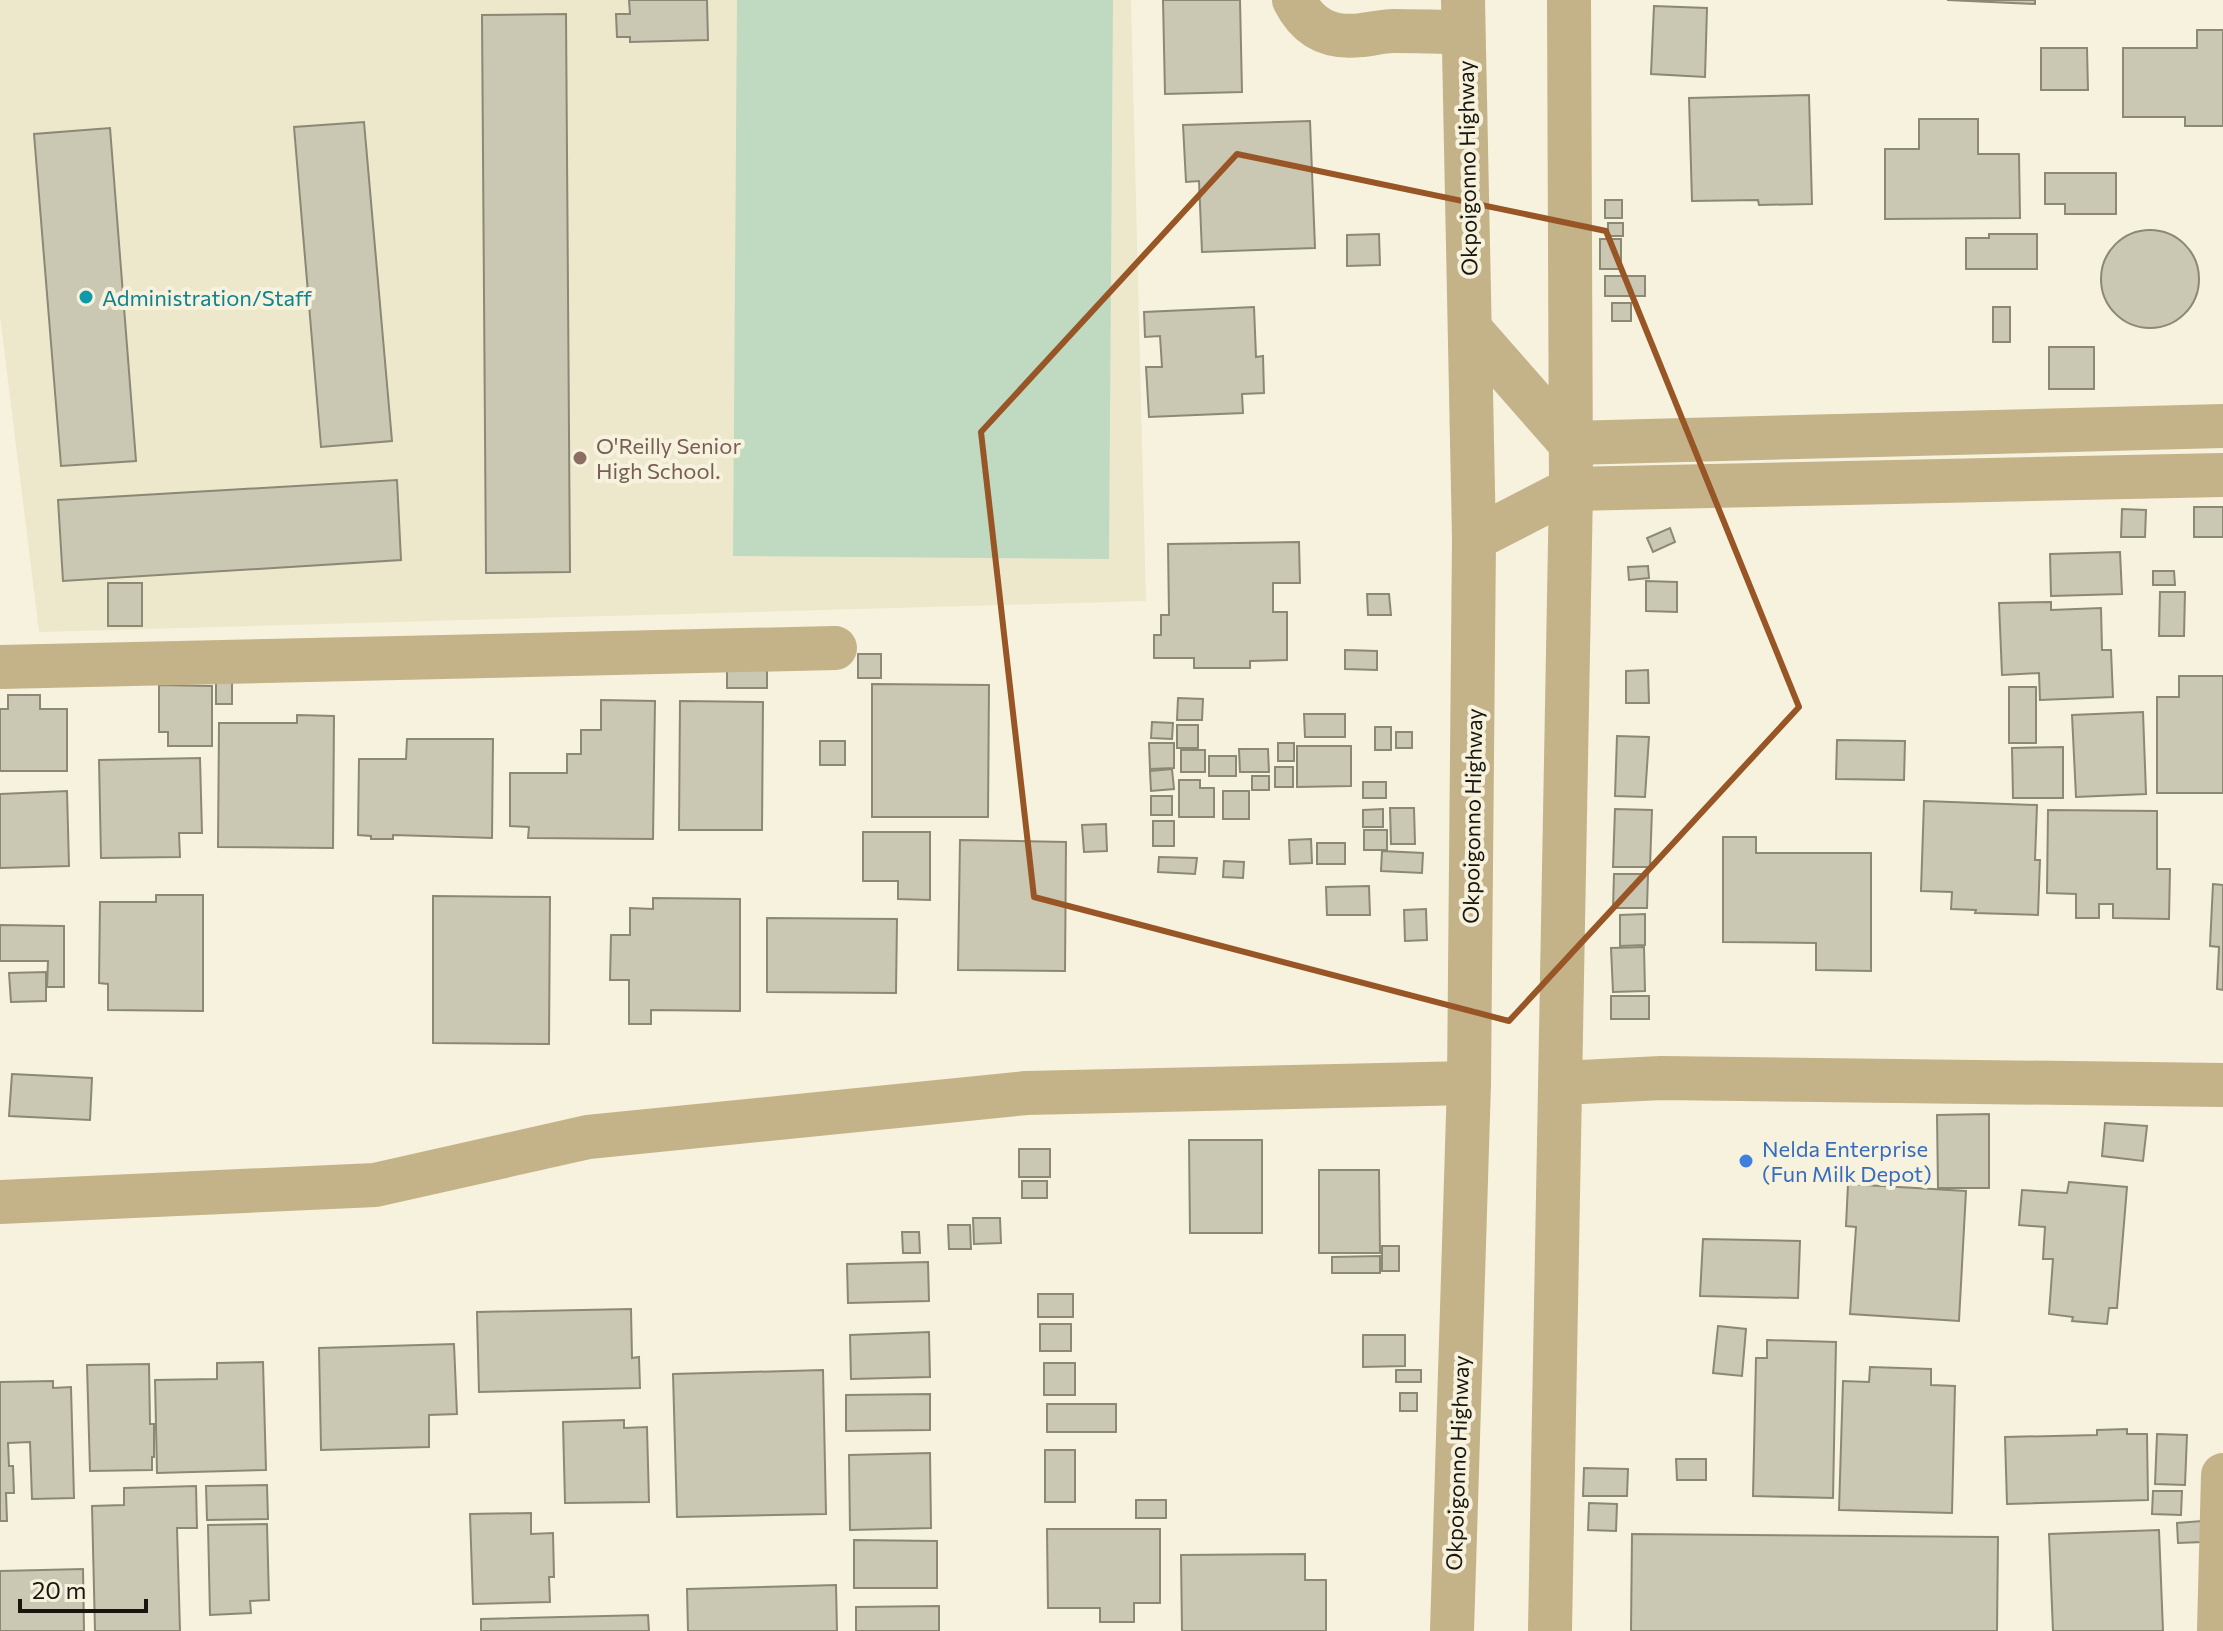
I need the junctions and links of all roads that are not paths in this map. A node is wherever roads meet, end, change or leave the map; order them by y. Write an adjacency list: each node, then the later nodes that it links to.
1 (1294, 0): 3 (street)
2 (1569, 0): 6 (street)
3 (1463, 16): 4 (street, Okpoigonno Highway)
4 (1470, 329): 6 (street); 9 (street, Okpoigonno Highway)
5 (2223, 426): 6 (street)
6 (1570, 443): 8 (street)
7 (2223, 475): 8 (street)
8 (1571, 489): 9 (street); 13 (street)
9 (1474, 539): 12 (street, Okpoigonno Highway)
10 (835, 648): 11 (street)
11 (0, 667)
12 (1469, 1083): 15 (street); 17 (street, Okpoigonno Highway)
13 (1561, 1083): 14 (street); 18 (street)
14 (2223, 1085)
15 (0, 1202)
16 (2223, 1475): 19 (street)
17 (1452, 1631)
18 (1550, 1631)
19 (2219, 1631)

